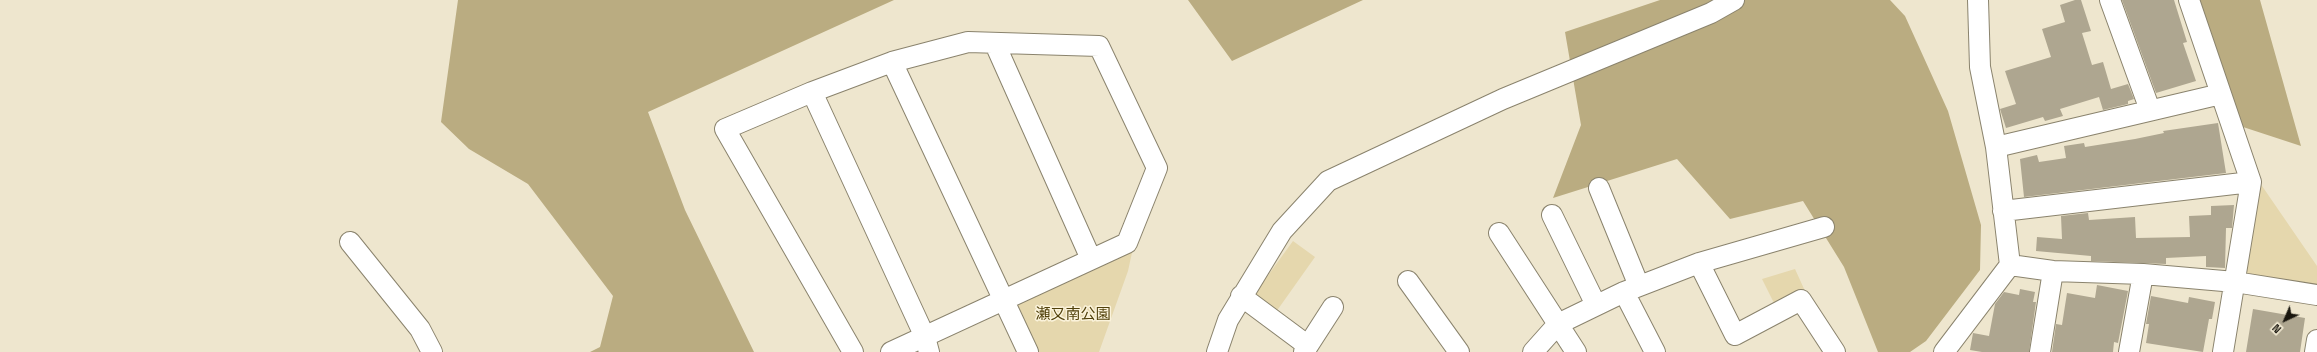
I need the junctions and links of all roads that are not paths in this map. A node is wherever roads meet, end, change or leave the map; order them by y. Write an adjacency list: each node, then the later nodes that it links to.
1 (1734, 0): 27 (street)
2 (1978, 0): 10 (street)
3 (2110, 0): 9 (street)
4 (2189, 0): 8 (street)
5 (995, 44): 6 (street); 18 (street); 18 (street)
6 (892, 62): 7 (street); 28 (street)
7 (812, 92): 33 (street); 36 (street)
8 (2221, 94): 9 (street); 11 (street)
9 (2150, 110): 10 (street)
10 (1996, 147): 13 (street)
11 (2251, 182): 13 (street); 24 (street)
12 (1599, 188): 25 (street)
13 (2003, 211): 20 (street)
14 (1552, 215): 29 (street)
15 (1824, 227): 19 (street)
16 (1499, 233): 31 (street)
17 (350, 242): 35 (street)
18 (1091, 259): 28 (street)
19 (1699, 263): 25 (street); 44 (street)
20 (2010, 265): 21 (street); 45 (street)
21 (2053, 271): 22 (street); 46 (street)
22 (2143, 274): 24 (street); 47 (street)
23 (1408, 281): 40 (street)
24 (2235, 282): 26 (street); 48 (street)
25 (1632, 289): 29 (street); 43 (street)
26 (2317, 295)
27 (1241, 296): 34 (street); 39 (street)
28 (1005, 298): 33 (street); 38 (street)
29 (1596, 305): 31 (street)
30 (1333, 307): 34 (street)
31 (1558, 324): 41 (street); 42 (street)
32 (2317, 340): 49 (street)
33 (927, 345): 37 (street)
34 (1306, 348)
35 (432, 352)
36 (853, 352)
37 (891, 352)
38 (1028, 352)
39 (1217, 352)
40 (1460, 352)
41 (1533, 352)
42 (1576, 352)
43 (1655, 352)
44 (1835, 352)
45 (1945, 352)
46 (2040, 352)
47 (2129, 352)
48 (2223, 352)
49 (2315, 352)

